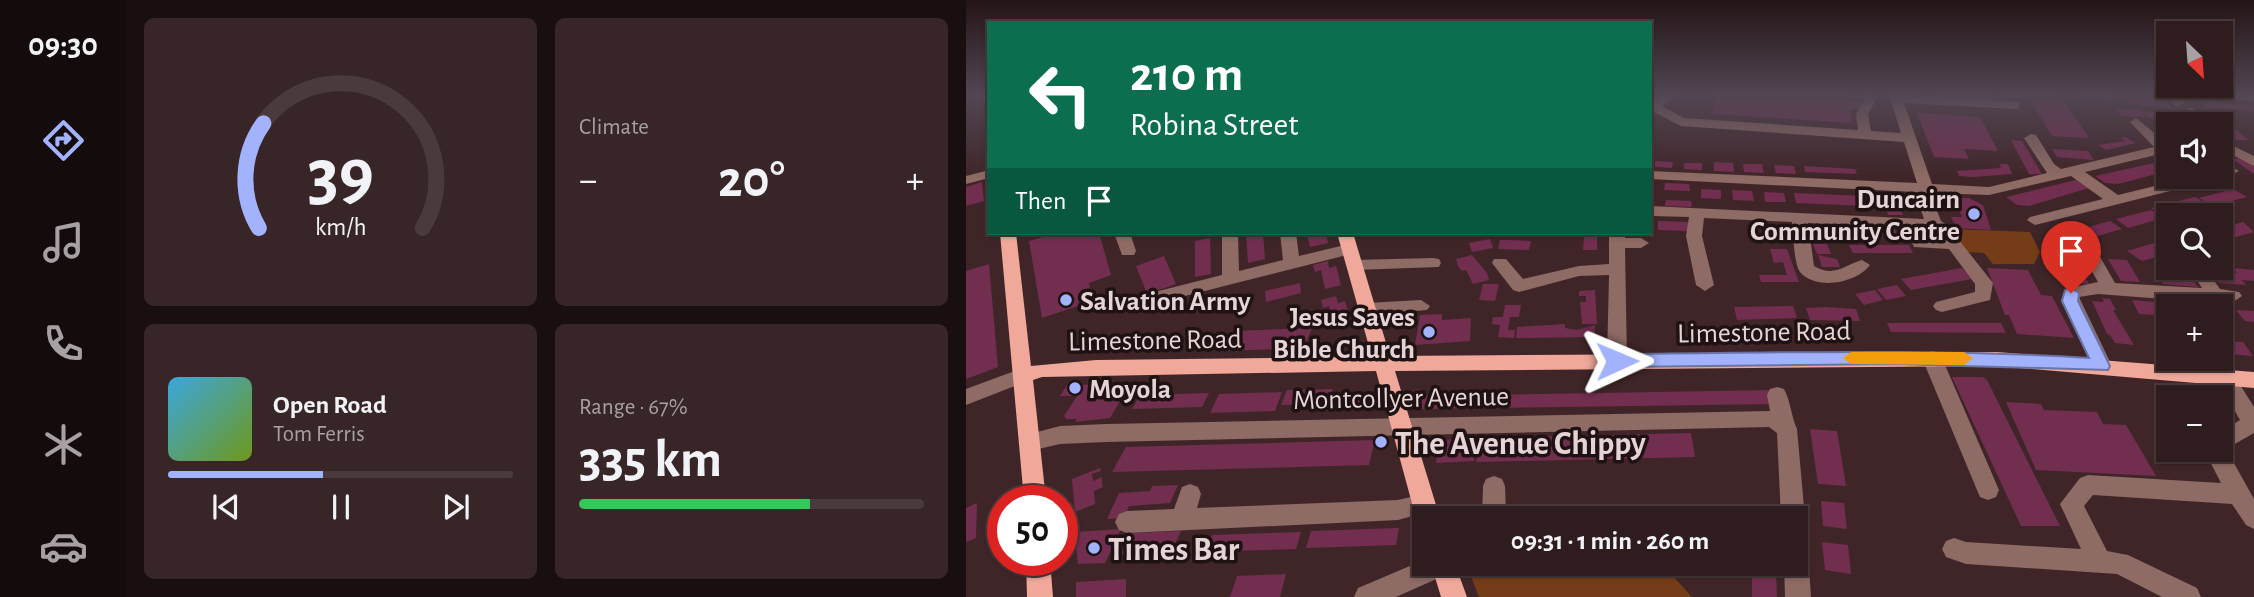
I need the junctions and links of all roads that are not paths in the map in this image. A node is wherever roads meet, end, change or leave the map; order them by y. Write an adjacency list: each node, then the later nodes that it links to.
1 (1681, 122): 5 (street)
2 (1864, 122): 5 (street)
3 (1905, 122): 6 (street)
4 (2136, 122): 8 (street)
5 (1865, 135): 6 (street)
6 (1910, 138): 16 (street)
7 (2031, 138): 12 (street)
8 (2156, 139)
9 (2156, 150): 12 (street)
10 (2233, 151): 11 (street)
11 (2254, 162)
12 (2065, 172): 16 (street); 18 (street)
13 (987, 175): 15 (street)
14 (1652, 175): 16 (street)
15 (966, 180)
16 (1921, 188): 23 (street)
17 (2160, 189): 18 (street)
18 (2115, 200): 22 (street)
19 (1652, 211): 20 (street)
20 (1697, 214): 21 (street); 42 (street)
21 (1799, 217): 23 (street); 38 (street)
22 (2035, 220)
23 (1934, 224): 31 (street)
24 (1914, 230): 31 (street)
25 (1008, 235): 52 (main road)
26 (1123, 235): 33 (street)
27 (1230, 235): 40 (street)
28 (1288, 235): 36 (street)
29 (1617, 238): 30 (street); 39 (street)
30 (1641, 243)
31 (1954, 244): 46 (street)
32 (1349, 249): 36 (street); 37 (street); 47 (main road)
33 (1128, 251)
34 (2089, 252): 43 (street)
35 (1500, 262): 39 (street)
36 (1292, 263): 40 (street)
37 (1433, 263)
38 (1862, 265)
39 (1617, 268): 49 (street)
40 (1231, 279): 44 (street)
41 (2209, 280): 43 (street)
42 (1705, 285)
43 (2110, 289): 51 (street)
44 (1145, 300)
45 (1421, 306): 47 (street)
46 (1942, 306)
47 (1366, 309): 50 (main road)
48 (1932, 358): 49 (main road, Limestone Road); 51 (main road, Limestone Road); 66 (street)
49 (1617, 361): 50 (main road, Limestone Road)
50 (1382, 363): 52 (main road, Limestone Road); 60 (main road)
51 (2102, 366): 53 (main road, Limestone Road)
52 (1023, 375): 58 (street); 62 (main road)
53 (2225, 377): 54 (main road, Limestone Road); 55 (street)
54 (2254, 380)
55 (2230, 385)
56 (2233, 390): 61 (street)
57 (1777, 394): 59 (street)
58 (966, 397)
59 (1778, 421): 60 (street, Montcollyer Avenue); 71 (street)
60 (1400, 425): 62 (street, Montcollyer Avenue); 69 (main road)
61 (2233, 435)
62 (1030, 442): 64 (main road)
63 (2221, 462): 68 (street)
64 (1034, 485)
65 (1494, 486): 70 (street)
66 (1988, 490)
67 (1190, 494): 74 (street)
68 (2238, 494): 73 (street); 77 (street)
69 (1424, 506)
70 (1494, 506)
71 (1792, 506)
72 (1412, 511): 74 (street)
73 (2254, 518)
74 (1182, 519): 75 (street)
75 (1127, 522)
76 (1954, 549): 77 (street)
77 (2099, 560): 86 (street)
78 (1039, 576): 82 (main road)
79 (1415, 576): 83 (street)
80 (1447, 576): 84 (main road)
81 (1797, 576): 85 (street)
82 (1040, 597)
83 (1367, 597)
84 (1454, 597)
85 (1798, 597)
86 (2188, 597)

